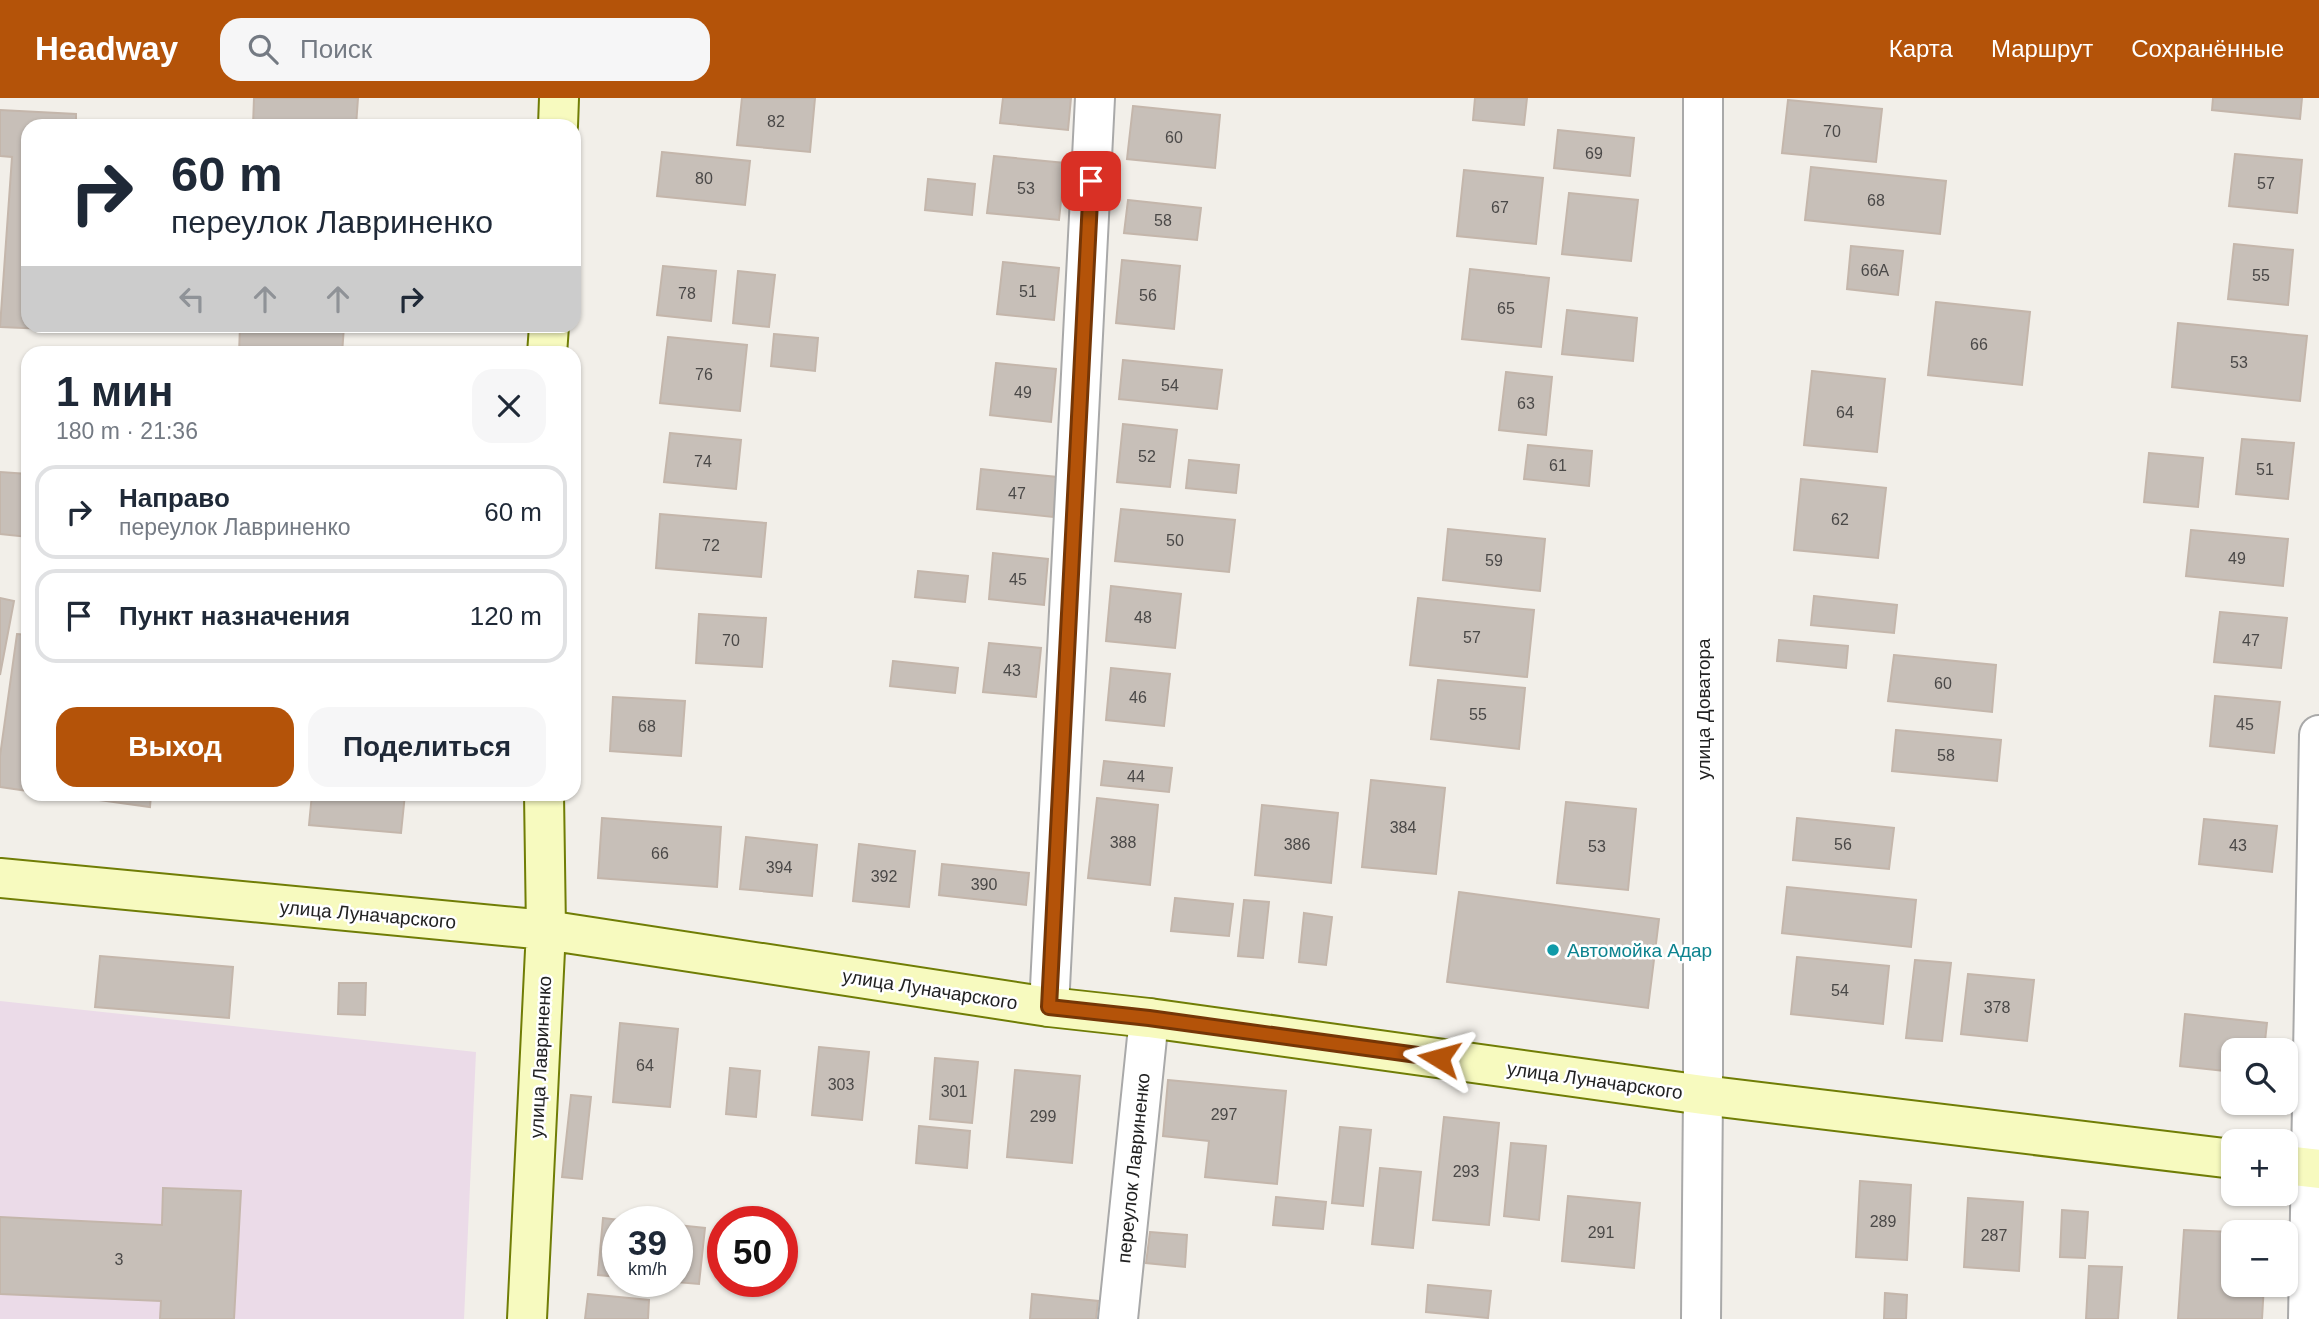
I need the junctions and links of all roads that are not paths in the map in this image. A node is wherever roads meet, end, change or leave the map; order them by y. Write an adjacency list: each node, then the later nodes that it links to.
1 (559, 98): 4 (main road)
2 (1095, 98): 9 (street)
3 (1703, 98): 11 (street, улица Доватора)
4 (558, 119)
5 (2319, 735): 13 (street)
6 (544, 801): 8 (main road, улица Лавриненко)
7 (0, 878): 8 (main road, улица Луначарского)
8 (546, 930): 9 (main road, улица Луначарского); 14 (main road, улица Лавриненко)
9 (1049, 1007): 10 (main road, улица Луначарского)
10 (1149, 1018): 11 (main road, улица Луначарского); 15 (street, переулок Лавриненко)
11 (1703, 1095): 12 (main road, улица Луначарского); 16 (street, улица Доватора)
12 (2221, 1158)
13 (2305, 1168): 17 (street)
14 (527, 1319)
15 (1118, 1319)
16 (1701, 1319)
17 (2308, 1319)

